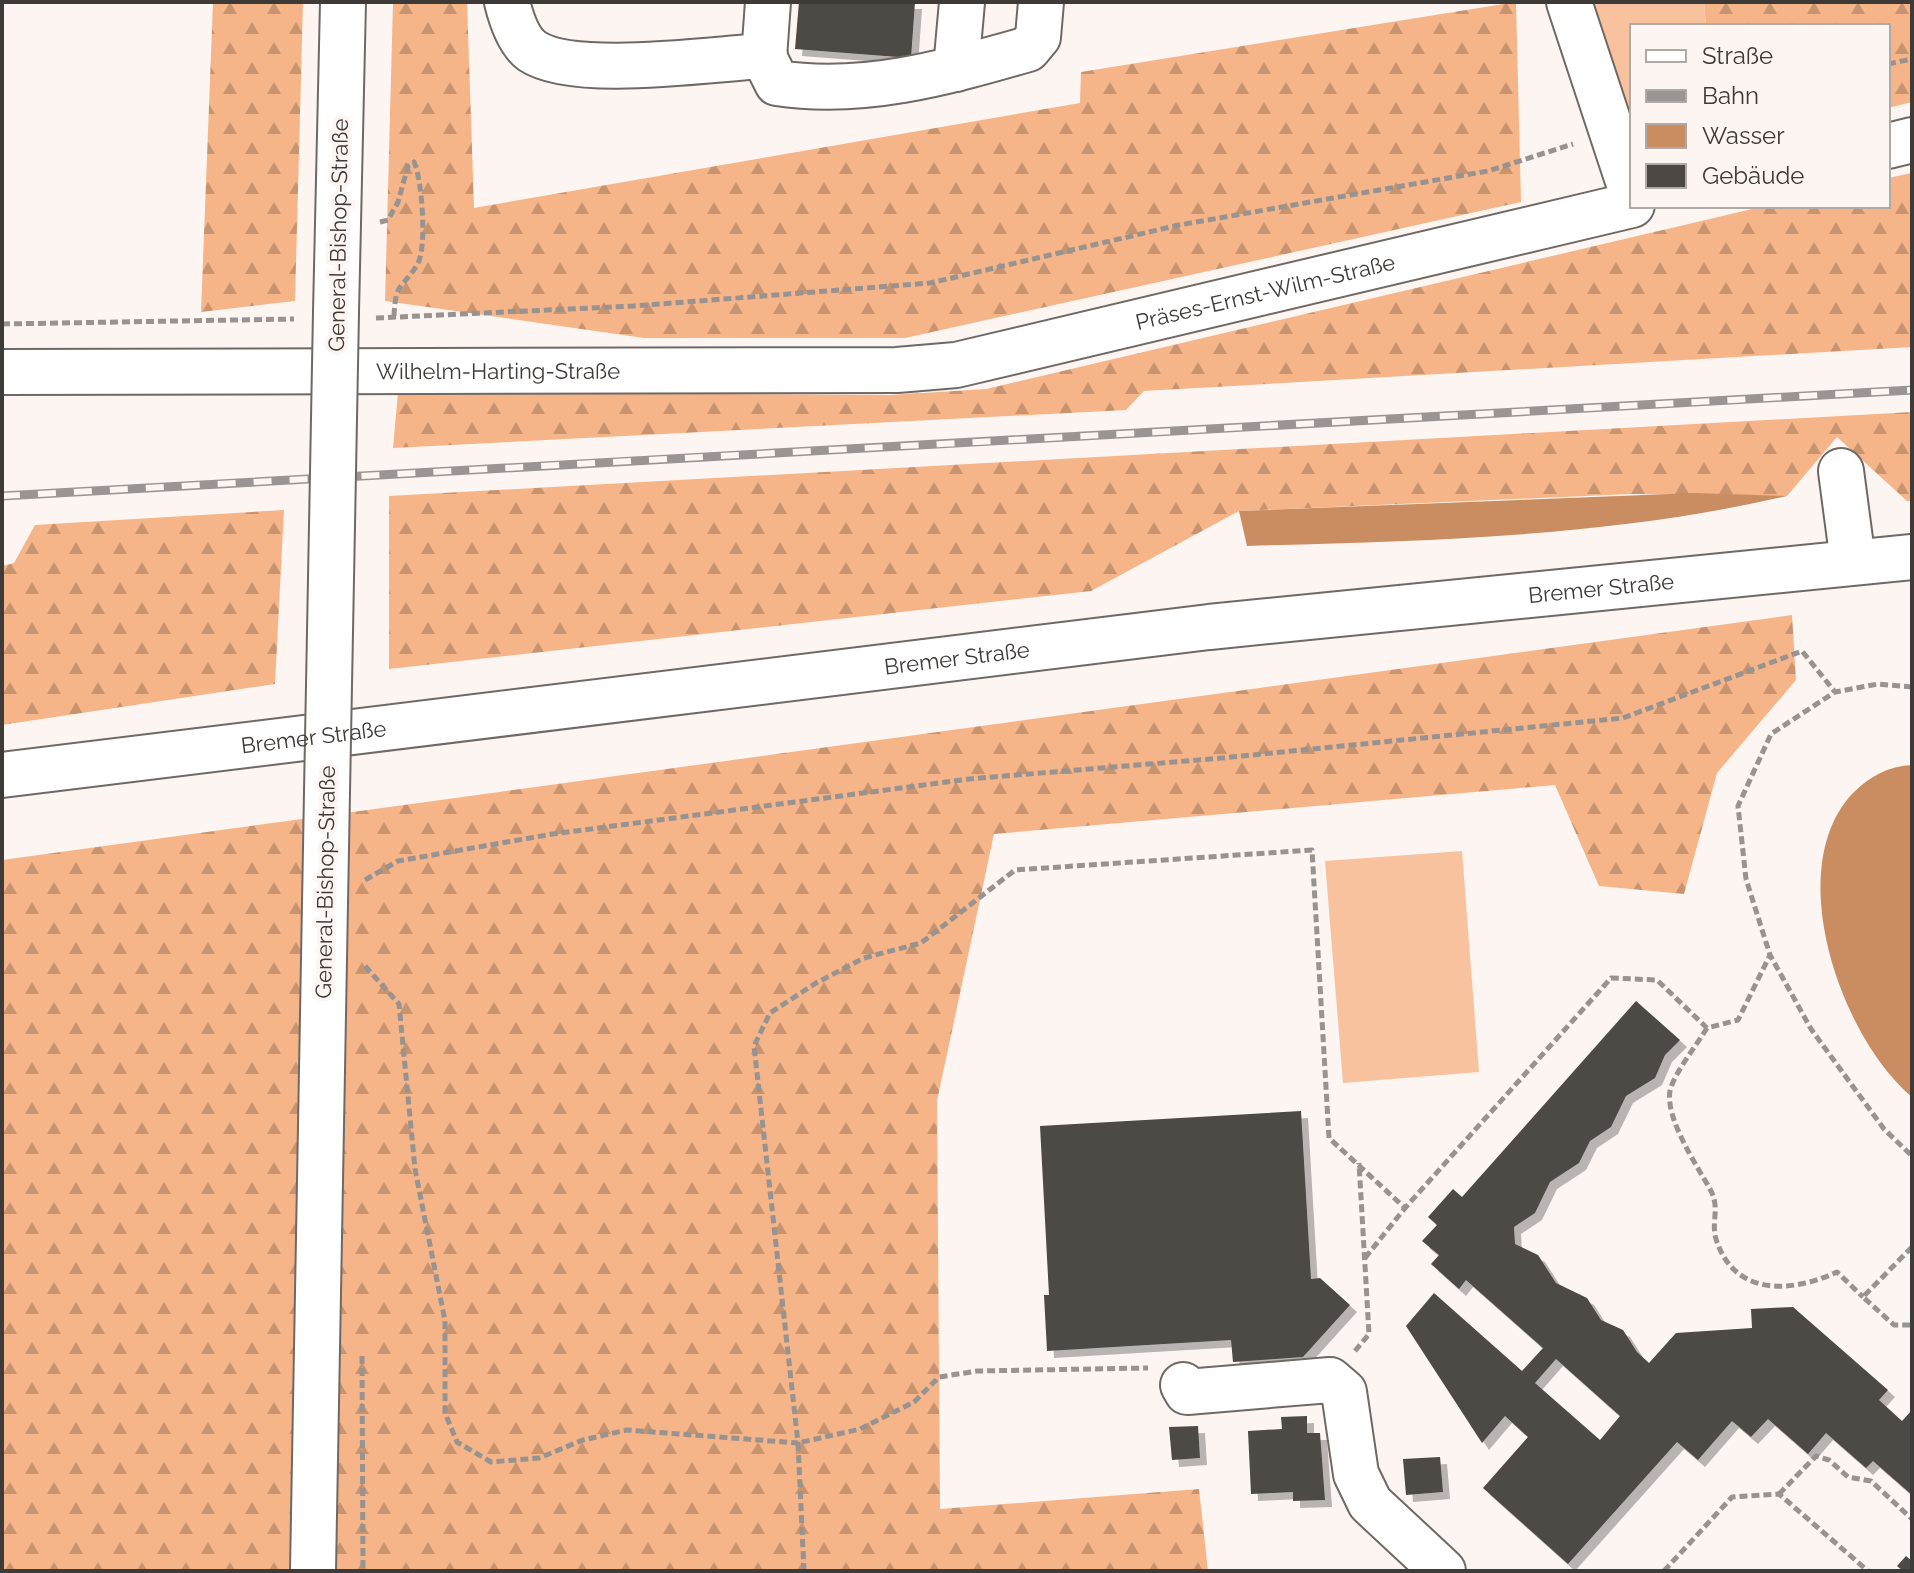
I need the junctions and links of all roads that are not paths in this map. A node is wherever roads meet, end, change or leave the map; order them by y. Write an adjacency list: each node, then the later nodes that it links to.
1 (343, 2): 20 (street, General-Bishop-Straße, bridge)
2 (507, 2): 7 (street)
3 (768, 2): 7 (street)
4 (962, 2): 8 (street)
5 (1041, 2): 8 (street)
6 (1569, 2): 11 (street)
7 (765, 56): 8 (street)
8 (956, 69)
9 (1912, 140): 10 (street)
10 (1890, 146)
11 (1630, 187)
12 (1630, 205): 13 (street, Präses-Ernst-Wilm-Straße)
13 (897, 370): 14 (street, Wilhelm-Harting-Straße)
14 (2, 372)
15 (1841, 471): 17 (street)
16 (1912, 557): 17 (street, Bremer Straße)
17 (1853, 562): 18 (street, Bremer Straße)
18 (2, 775)
19 (1183, 1385): 21 (street)
20 (313, 1571)
21 (1443, 1571)

